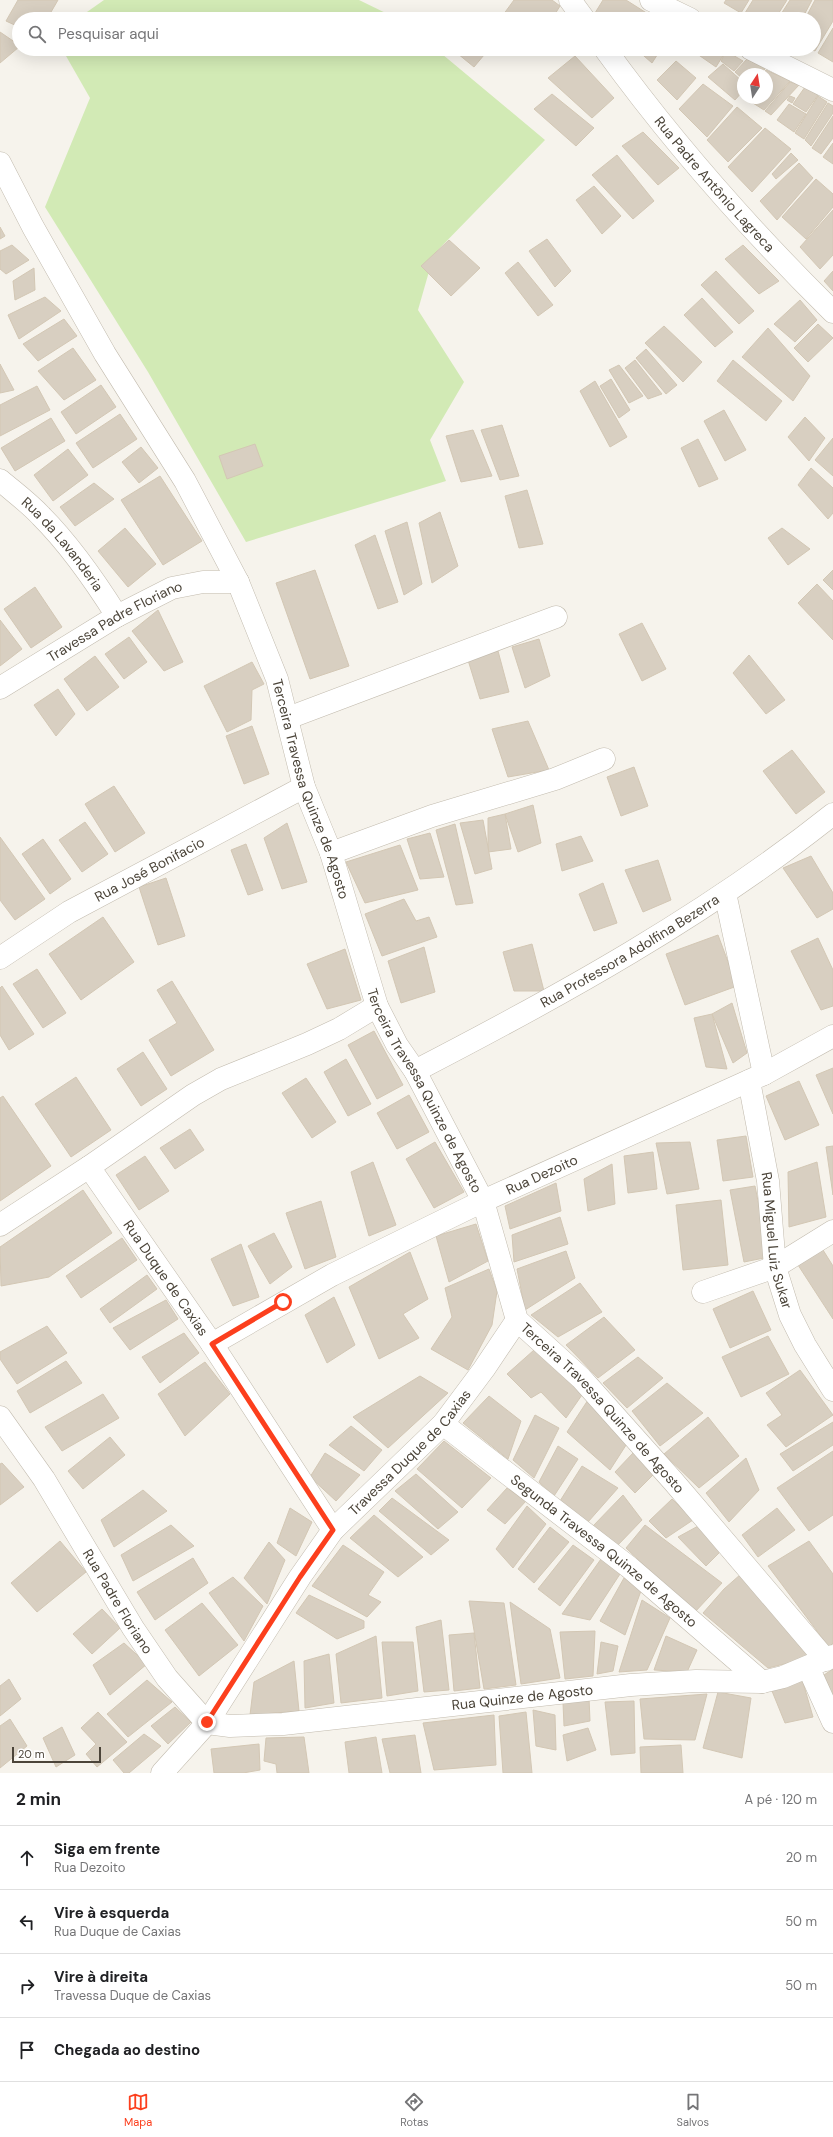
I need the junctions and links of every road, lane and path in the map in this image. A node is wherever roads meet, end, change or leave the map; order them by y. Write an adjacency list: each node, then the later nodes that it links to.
1 (570, 0): 3 (street)
2 (651, 0): 4 (street)
3 (579, 12)
4 (676, 12)
5 (610, 56): 9 (street, Rua Padre Antônio Lagreca)
6 (765, 56): 7 (street)
7 (833, 90)
8 (0, 163): 11 (street, Terceira Travessa Quinze de Agosto)
9 (833, 312)
10 (0, 480): 12 (street, Rua da Lavanderia)
11 (238, 582): 12 (street, Travessa Padre Floriano); 15 (street, Terceira Travessa Quinze de Agosto)
12 (117, 616): 14 (street, Travessa Padre Floriano)
13 (556, 617): 15 (street)
14 (0, 688)
15 (288, 718): 17 (street, Terceira Travessa Quinze de Agosto)
16 (604, 759): 19 (street)
17 (304, 787): 19 (street, Terceira Travessa Quinze de Agosto); 21 (street, Rua José Bonifacio)
18 (833, 814): 20 (street, Rua Professora Adolfina Bezerra)
19 (331, 853): 22 (street, Terceira Travessa Quinze de Agosto)
20 (726, 893): 24 (street, Rua Professora Adolfina Bezerra); 25 (street, Rua Miguel Luiz Sukar)
21 (0, 958)
22 (378, 1006): 24 (street, Terceira Travessa Quinze de Agosto); 26 (street)
23 (833, 1036): 25 (street, Rua Dezoito)
24 (415, 1071): 27 (street, Terceira Travessa Quinze de Agosto)
25 (756, 1077): 27 (street, Rua Dezoito); 30 (street, Rua Miguel Luiz Sukar)
26 (89, 1167): 28 (street); 33 (street, Rua Duque de Caxias)
27 (483, 1201): 32 (street, Terceira Travessa Quinze de Agosto); 33 (street, Rua Dezoito)
28 (0, 1225)
29 (833, 1231): 30 (street)
30 (776, 1267): 31 (street); 34 (street, Rua Miguel Luiz Sukar)
31 (702, 1292)
32 (517, 1320): 36 (street, Travessa Duque de Caxias); 38 (street, Terceira Travessa Quinze de Agosto)
33 (212, 1344): 37 (street, Rua Duque de Caxias)
34 (833, 1390)
35 (0, 1417): 40 (street, Rua Padre Floriano)
36 (443, 1424): 37 (street, Travessa Duque de Caxias); 39 (street, Segunda Travessa Quinze de Agosto)
37 (333, 1530): 40 (street, Travessa Duque de Caxias)
38 (822, 1661): 39 (street, Rua Quinze de Agosto); 41 (street, Terceira Travessa Quinze de Agosto)
39 (762, 1682): 40 (street, Rua Quinze de Agosto)
40 (207, 1722): 42 (street)
41 (833, 1722)
42 (162, 1773)

